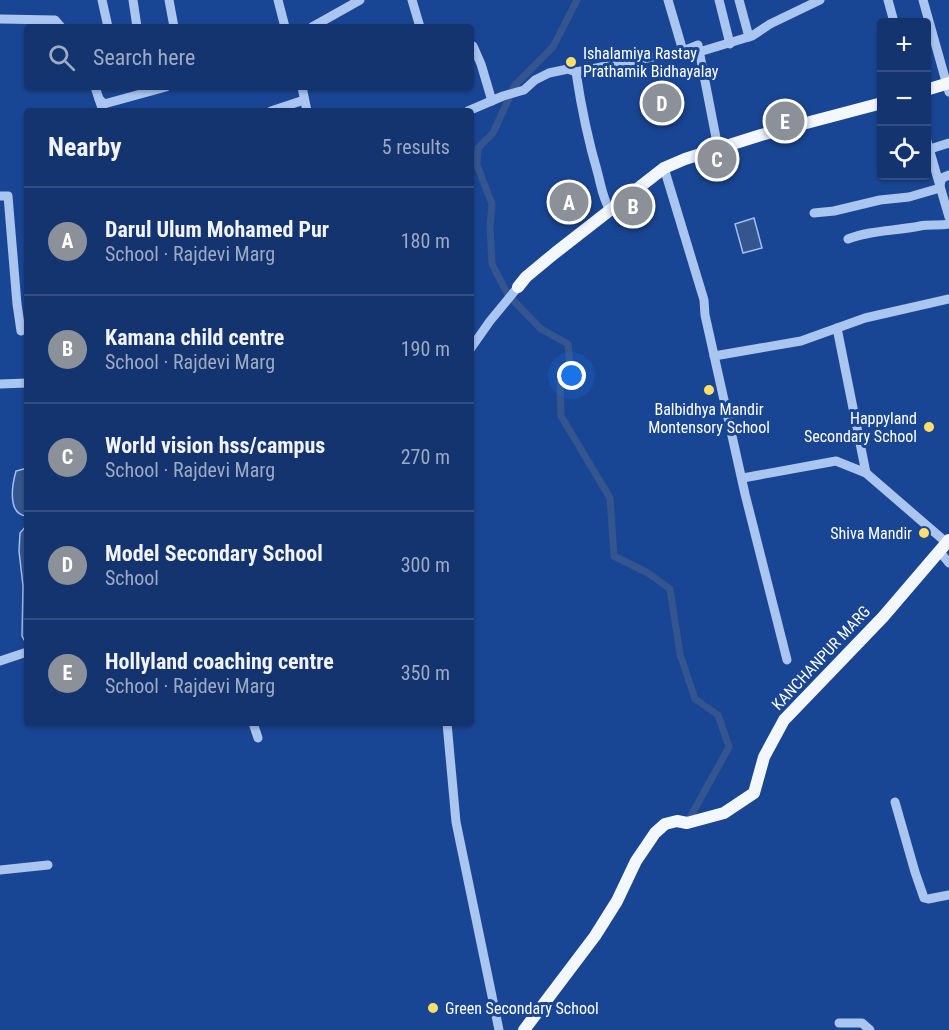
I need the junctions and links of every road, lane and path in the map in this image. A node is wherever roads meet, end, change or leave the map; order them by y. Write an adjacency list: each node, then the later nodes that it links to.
1 (102, 0): 16 (street)
2 (133, 0): 17 (street)
3 (169, 0): 18 (street)
4 (278, 0): 19 (street)
5 (360, 0): 20 (street)
6 (412, 0): 21 (street)
7 (668, 0): 25 (street)
8 (719, 0): 23 (street)
9 (739, 0): 22 (street)
10 (820, 0): 22 (street)
11 (888, 0): 13 (street)
12 (923, 0): 28 (street)
13 (893, 18)
14 (0, 19): 15 (street)
15 (58, 24)
16 (107, 24)
17 (137, 24)
18 (173, 24)
19 (284, 24)
20 (317, 24)
21 (419, 24)
22 (749, 38): 23 (street)
23 (730, 44): 26 (street)
24 (474, 48): 37 (street)
25 (683, 51): 26 (street); 27 (street)
26 (699, 52): 44 (street)
27 (576, 72): 37 (street); 51 (street)
28 (948, 86): 29 (main road)
29 (931, 89)
30 (97, 90): 35 (street)
31 (127, 90): 34 (street)
32 (148, 90): 34 (street)
33 (302, 90): 36 (street)
34 (126, 98): 35 (street)
35 (99, 99): 39 (street)
36 (304, 100): 40 (street); 41 (street)
37 (492, 101): 42 (street)
38 (877, 104): 44 (main road)
39 (102, 108)
40 (280, 108)
41 (306, 108)
42 (474, 108)
43 (949, 143): 45 (street)
44 (718, 148): 47 (main road)
45 (931, 149)
46 (931, 153): 49 (street)
47 (664, 168): 51 (main road); 61 (street)
48 (949, 176): 49 (street)
49 (939, 188): 52 (street); 53 (street)
50 (0, 196): 59 (street)
51 (610, 210): 56 (main road)
52 (814, 213)
53 (949, 217)
54 (949, 224): 55 (street)
55 (848, 239)
56 (518, 287): 60 (street)
57 (949, 299): 58 (street)
58 (837, 328): 61 (street); 64 (street)
59 (21, 331)
60 (474, 344)
61 (714, 356): 65 (street)
62 (24, 383): 63 (street)
63 (0, 384)
64 (866, 473): 65 (street); 66 (street)
65 (743, 478): 69 (street)
66 (945, 545): 67 (street); 80 (main road, KANCHANPUR MARG)
67 (949, 563)
68 (24, 653): 70 (street)
69 (788, 660)
70 (0, 661)
71 (254, 726): 73 (street)
72 (447, 726): 79 (street)
73 (258, 738)
74 (896, 802): 77 (street)
75 (48, 865): 76 (street)
76 (0, 870)
77 (949, 895)
78 (839, 1023): 81 (street)
79 (499, 1030)
80 (524, 1030)
81 (870, 1030)

